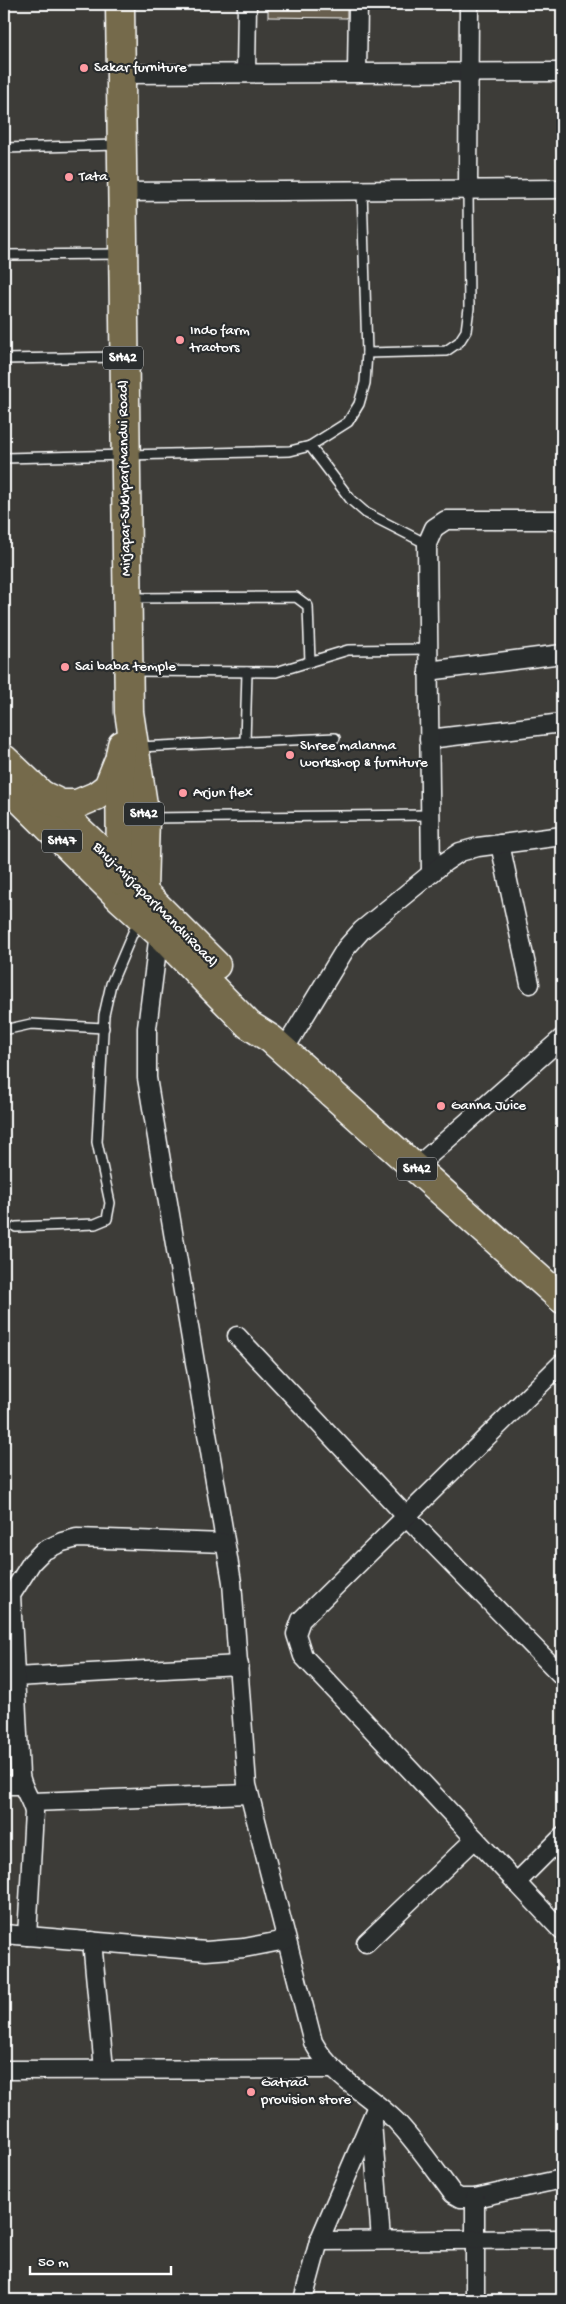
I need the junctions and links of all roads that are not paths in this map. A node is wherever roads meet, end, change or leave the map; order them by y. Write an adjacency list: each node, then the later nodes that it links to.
1 (120, 4): 9 (main road, Mirjapar-Sukhpar(Mandvi Road) / SH42)
2 (247, 4): 7 (street)
3 (358, 4): 8 (street)
4 (469, 4): 5 (street)
5 (469, 72): 6 (street); 8 (street); 12 (street)
6 (562, 72)
7 (246, 73): 8 (street); 9 (street)
8 (357, 73)
9 (120, 74): 10 (main road, Mirjapar-Sukhpar(Mandvi Road) / SH42)
10 (121, 145): 11 (lane); 15 (main road, Mirjapar-Sukhpar(Mandvi Road) / SH42)
11 (4, 148)
12 (468, 189): 13 (street); 14 (street); 18 (lane)
13 (562, 189)
14 (362, 190): 15 (street); 18 (lane)
15 (121, 192): 16 (main road, Mirjapar-Sukhpar(Mandvi Road) / SH42)
16 (122, 254): 17 (lane); 19 (main road, Mirjapar-Sukhpar(Mandvi Road) / SH42)
17 (4, 255)
18 (367, 353): 21 (lane)
19 (123, 357): 20 (lane); 22 (main road, Mirjapar-Sukhpar(Mandvi Road) / SH42)
20 (4, 359)
21 (310, 446): 22 (lane); 25 (lane)
22 (126, 456): 23 (lane); 26 (main road, Mirjapar-Sukhpar(Mandvi Road) / SH42)
23 (4, 458)
24 (562, 520): 25 (street)
25 (427, 544): 27 (street)
26 (127, 598): 29 (lane); 30 (main road, Mirjapar-Sukhpar(Mandvi Road) / SH42)
27 (428, 649): 29 (lane); 31 (street)
28 (562, 654): 31 (street)
29 (310, 662): 32 (lane)
30 (129, 671): 32 (lane); 37 (main road, Mirjapar-Sukhpar(Mandvi Road) / SH42)
31 (428, 671): 35 (street)
32 (247, 672): 36 (lane)
33 (562, 723): 35 (street)
34 (334, 738): 36 (lane)
35 (429, 739): 41 (street)
36 (245, 742): 37 (lane)
37 (127, 751): 40 (main road, Mirjapar-Sukhpar(Mandvi Road) / SH42); 42 (main road, Mirjapar-Sukhpar(Mandvi Road) / SH42); 45 (main road, Mirjapar-Sukhpar(Mandvi Road) / SH42)
38 (4, 759): 40 (main road, Bhuj-Mirjapar(MandviRoad) / SH47)
39 (4, 783): 47 (main road, SH47)
40 (41, 794): 45 (main road, Bhuj-Mirjapar(MandviRoad) / SH47)
41 (430, 815): 42 (lane); 46 (street)
42 (145, 818): 47 (main road, Mirjapar-Sukhpar(Mandvi Road) / SH42)
43 (562, 836): 44 (street)
44 (500, 844): 46 (street); 48 (street)
45 (121, 870): 47 (main road, Mirjapar-Sukhpar(Mandvi Road) / SH42)
46 (431, 873): 52 (street)
47 (141, 910): 49 (lane); 52 (main road, Bhuj-Mirjapar(MandviRoad) / SH42); 52 (main road, Bhuj-Mirjapar(MandviRoad) / SH42); 59 (street)
48 (530, 984)
49 (104, 1028): 50 (lane); 54 (lane)
50 (4, 1030)
51 (562, 1038): 53 (street)
52 (278, 1044): 53 (main road, Bhuj-Mirjapar(MandviRoad) / SH42)
53 (415, 1168): 55 (main road, Bhuj-Mirjapar(MandviRoad) / SH42)
54 (16, 1227)
55 (562, 1299)
56 (237, 1336): 58 (street)
57 (562, 1363): 58 (street)
58 (407, 1516): 62 (street); 69 (street)
59 (225, 1543): 60 (street); 61 (street)
60 (7, 1595): 63 (street)
61 (239, 1665): 63 (street); 66 (street)
62 (562, 1676)
63 (15, 1677): 65 (street)
64 (4, 1785): 65 (street)
65 (22, 1785): 67 (street)
66 (249, 1794): 67 (street); 74 (street)
67 (32, 1802): 73 (street)
68 (562, 1837): 70 (street)
69 (475, 1839): 70 (street); 76 (street)
70 (516, 1883): 71 (street)
71 (562, 1931)
72 (4, 1934): 73 (street)
73 (27, 1936): 75 (street)
74 (286, 1940): 75 (street); 78 (street)
75 (92, 1941): 77 (street)
76 (366, 1943)
77 (104, 2069): 78 (street); 79 (street)
78 (332, 2069): 80 (street)
79 (4, 2070)
80 (374, 2112): 82 (street); 85 (street); 86 (street)
81 (562, 2180): 82 (street)
82 (475, 2198): 84 (street)
83 (562, 2238): 84 (street)
84 (475, 2239): 85 (street); 88 (street)
85 (381, 2240): 86 (street)
86 (319, 2241): 87 (street)
87 (303, 2300)
88 (475, 2300)

